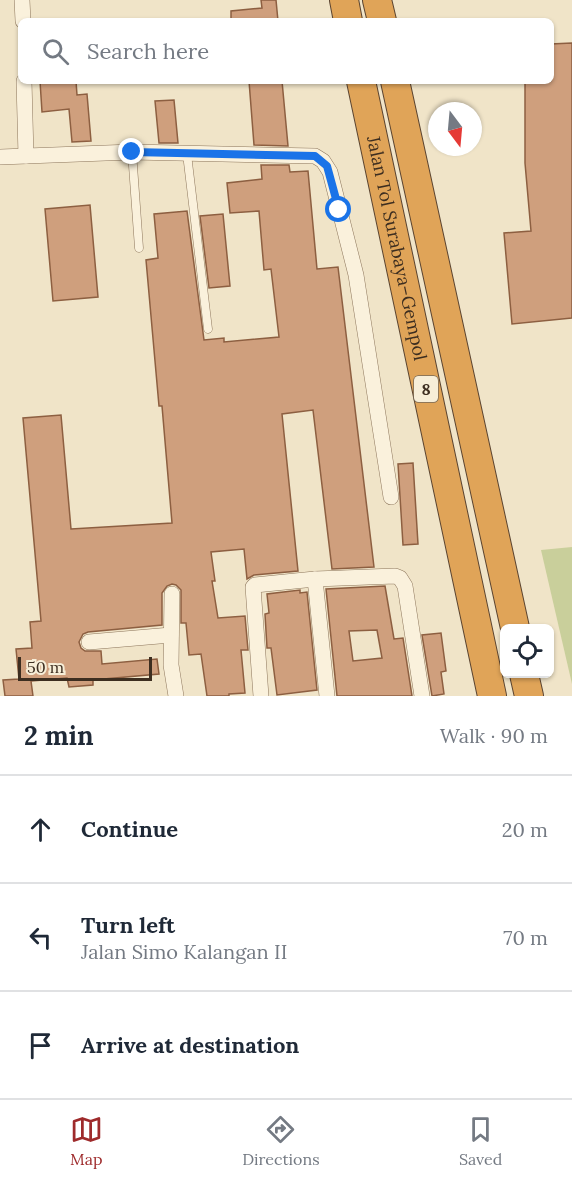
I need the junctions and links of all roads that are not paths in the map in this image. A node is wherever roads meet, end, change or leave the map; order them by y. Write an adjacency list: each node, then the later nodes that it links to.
1 (22, 0): 4 (street)
2 (344, 0): 5 (highway)
3 (377, 0): 6 (highway)
4 (23, 18)
5 (347, 18)
6 (381, 18)
7 (24, 84): 12 (street)
8 (362, 84): 27 (highway, Jalan Tol Surabaya–Gempol / 8)
9 (396, 84): 19 (highway, Jalan Tol Surabaya–Gempol / 8)
10 (132, 152): 11 (street); 12 (street); 14 (lane)
11 (187, 154): 15 (lane); 16 (street)
12 (26, 156): 13 (street)
13 (0, 157)
14 (139, 248)
15 (208, 329)
16 (391, 497)
17 (315, 579): 24 (street); 25 (street); 26 (street)
18 (172, 594): 20 (street)
19 (514, 624)
20 (171, 635): 21 (street); 23 (street)
21 (89, 642)
22 (525, 678): 28 (highway)
23 (176, 696)
24 (261, 696)
25 (327, 696)
26 (422, 696)
27 (492, 696)
28 (529, 696)

